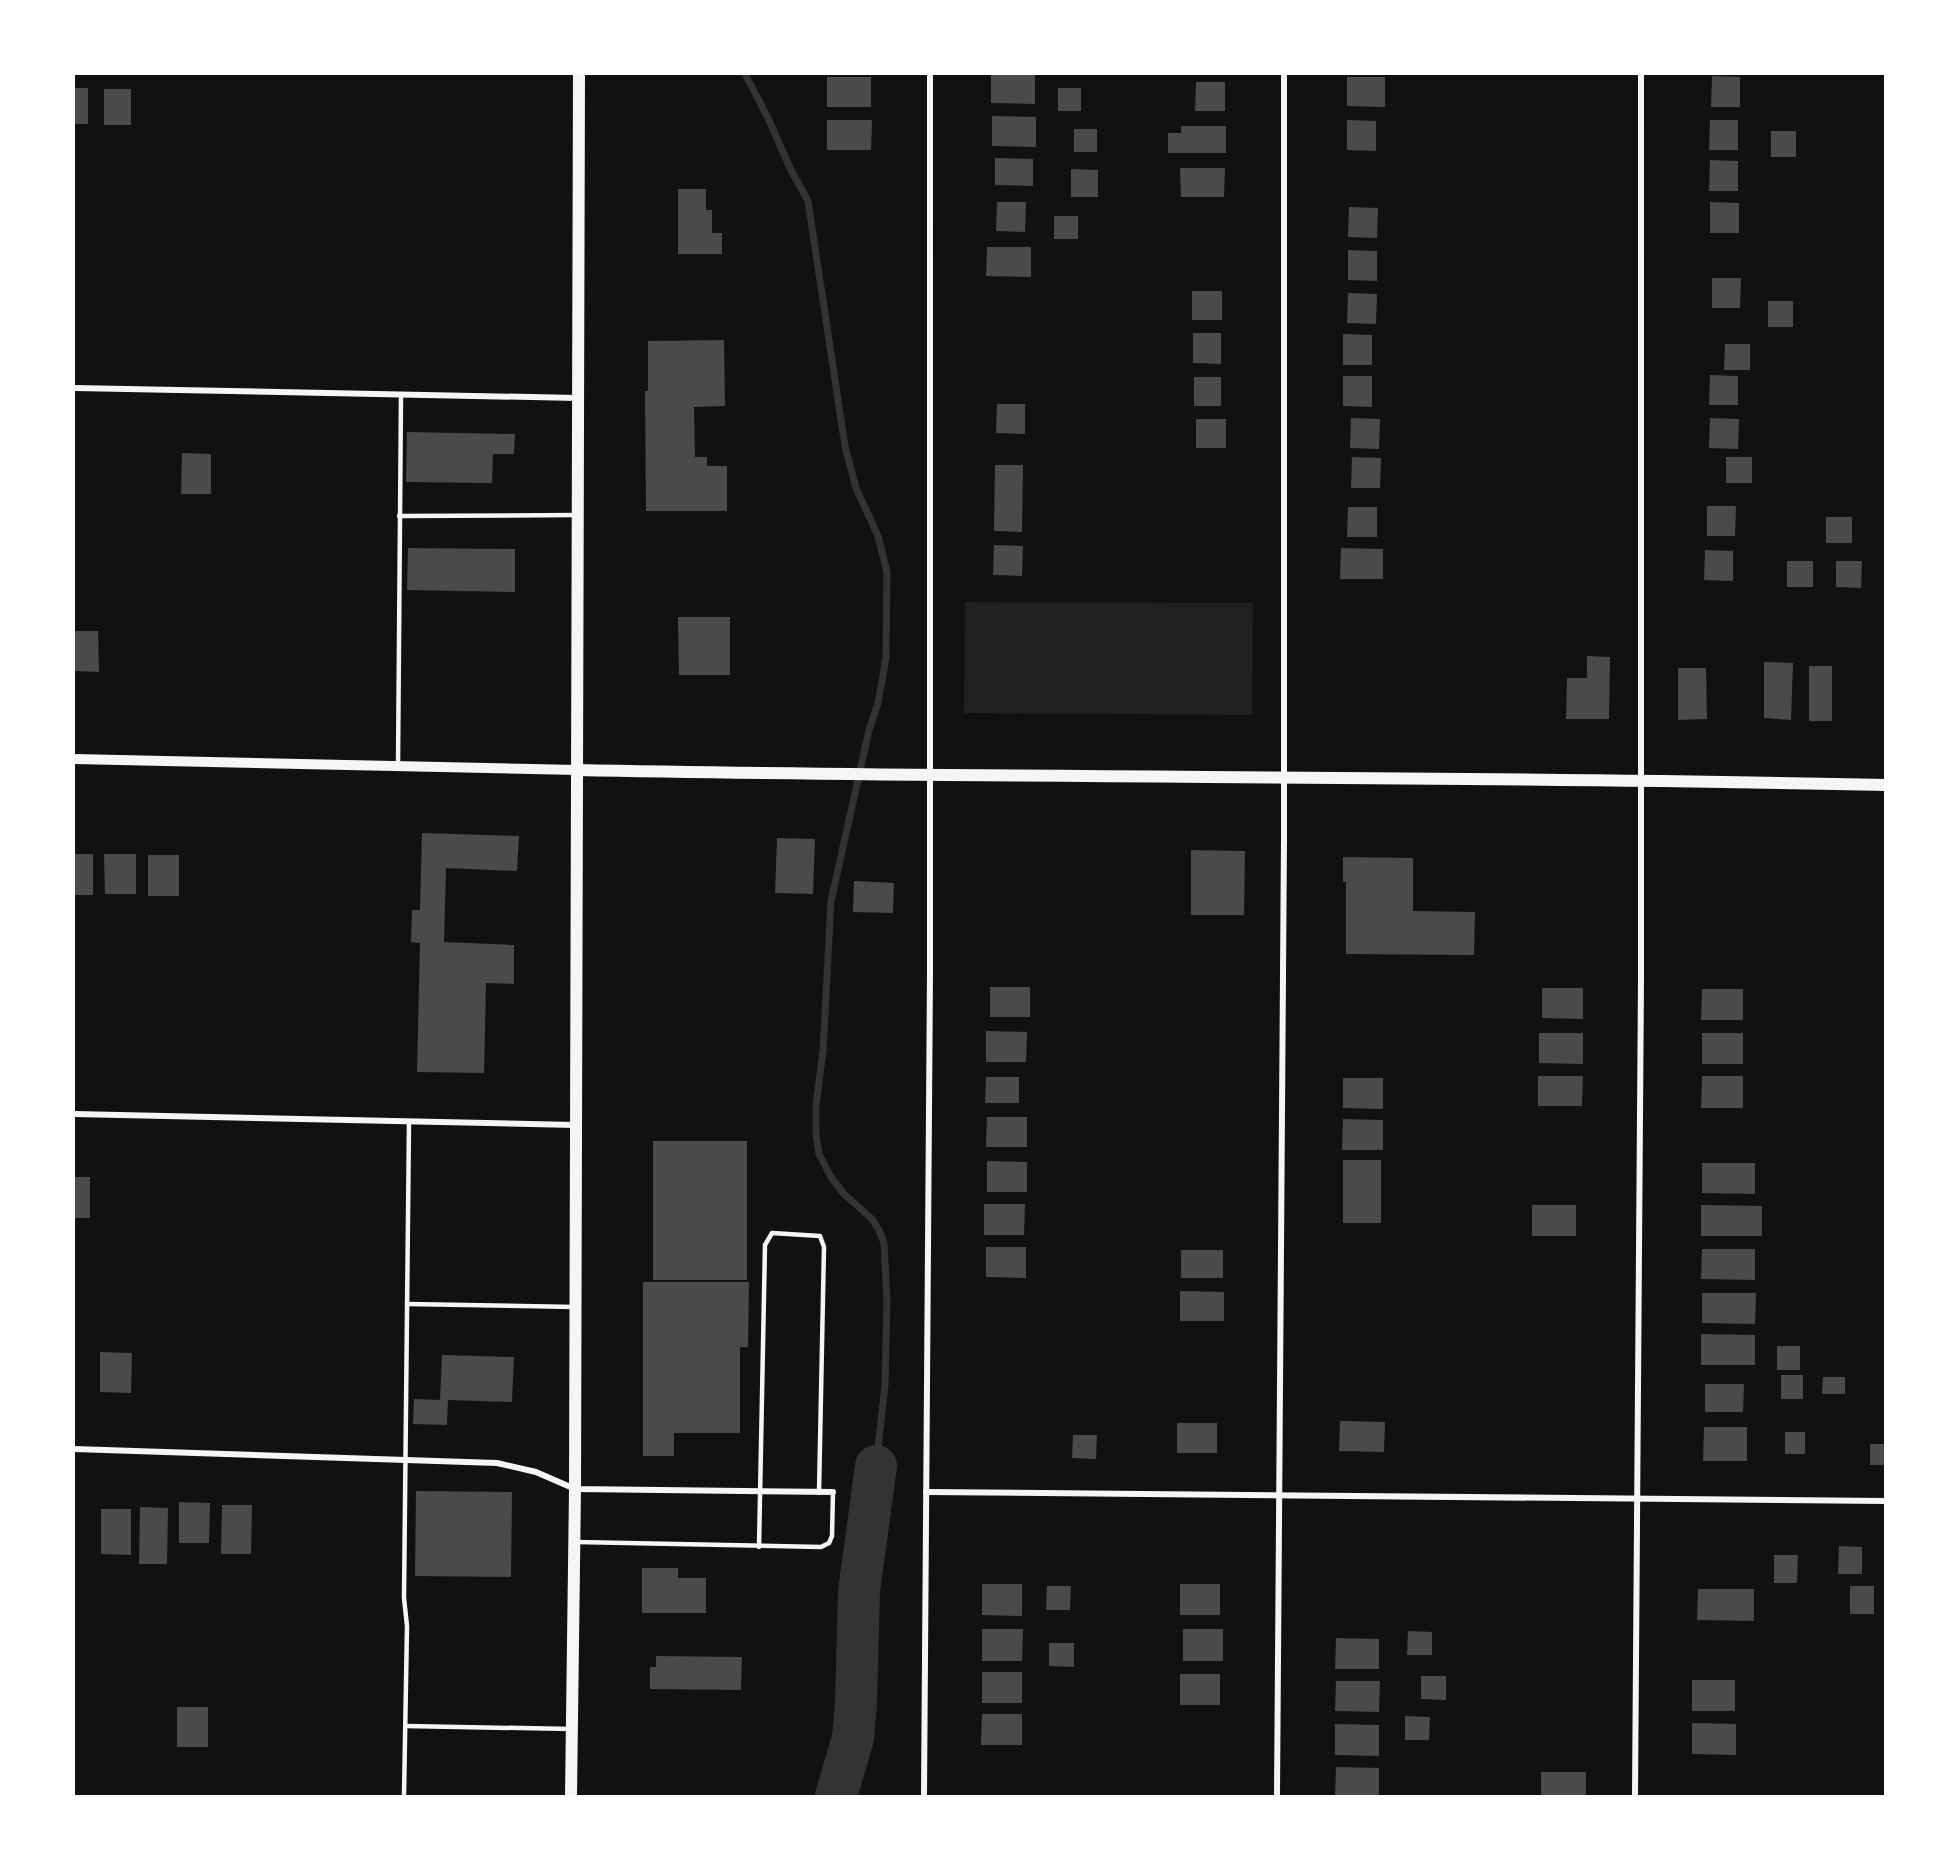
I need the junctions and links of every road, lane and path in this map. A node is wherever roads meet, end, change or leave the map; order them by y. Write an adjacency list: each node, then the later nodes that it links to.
1 (579, 74): 7 (main road)
2 (930, 74): 13 (street)
3 (1284, 74): 14 (street)
4 (1641, 74): 15 (street)
5 (74, 387): 6 (street)
6 (401, 394): 7 (street); 9 (lane)
7 (578, 398): 8 (main road)
8 (578, 515): 9 (lane); 12 (main road)
9 (399, 516): 11 (lane)
10 (74, 759): 11 (street)
11 (398, 766): 12 (street)
12 (577, 770): 13 (main road); 19 (main road)
13 (930, 774): 14 (main road); 27 (street)
14 (1284, 777): 15 (main road); 29 (street)
15 (1641, 780): 16 (main road); 30 (street)
16 (1886, 785)
17 (74, 1114): 18 (street)
18 (409, 1122): 19 (street); 20 (lane)
19 (575, 1125): 21 (main road)
20 (407, 1304): 21 (lane); 23 (lane)
21 (575, 1308): 24 (main road)
22 (74, 1449): 23 (street)
23 (405, 1460): 24 (street); 34 (lane)
24 (574, 1489): 25 (street); 32 (main road)
25 (759, 1492): 28 (street); 28 (lane); 33 (lane)
26 (833, 1492): 28 (street); 33 (lane)
27 (926, 1492): 29 (street); 38 (street)
28 (819, 1493)
29 (1280, 1495): 30 (street); 39 (street)
30 (1637, 1498): 31 (street); 40 (street)
31 (1886, 1501)
32 (574, 1542): 33 (lane); 35 (main road)
33 (759, 1547)
34 (406, 1726): 35 (lane); 36 (lane)
35 (571, 1729): 37 (main road)
36 (404, 1797)
37 (571, 1797)
38 (924, 1797)
39 (1277, 1797)
40 (1635, 1797)

